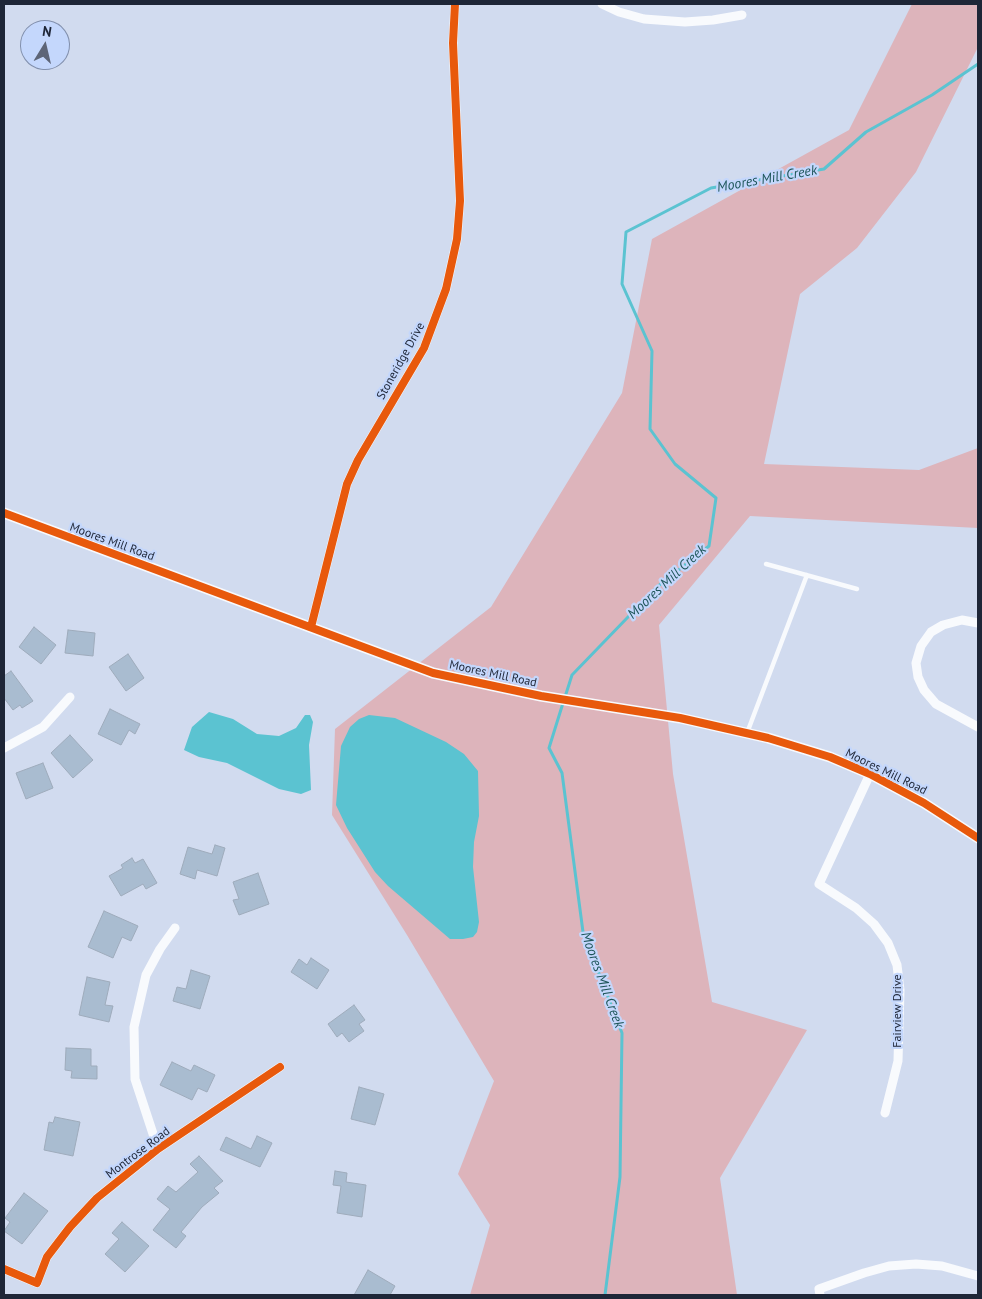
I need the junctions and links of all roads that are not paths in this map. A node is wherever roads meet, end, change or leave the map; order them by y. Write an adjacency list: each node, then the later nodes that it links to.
1 (455, 4): 9 (street, Stoneridge Drive)
2 (602, 4): 3 (street)
3 (742, 15)
4 (4, 513): 9 (street, Moores Mill Road)
5 (766, 564): 6 (lane)
6 (807, 575): 7 (lane); 12 (lane)
7 (857, 589)
8 (978, 622): 11 (street)
9 (311, 627): 12 (street, Moores Mill Road)
10 (70, 697): 13 (street)
11 (978, 727)
12 (747, 733): 14 (street, Moores Mill Road)
13 (4, 748)
14 (870, 774): 15 (street, Moores Mill Road); 18 (street, Fairview Drive)
15 (978, 838)
16 (175, 928): 19 (street)
17 (280, 1067): 19 (street, Montrose Road)
18 (885, 1113)
19 (158, 1149): 20 (street, Montrose Road)
20 (4, 1269)
21 (978, 1276): 22 (street)
22 (820, 1295)

